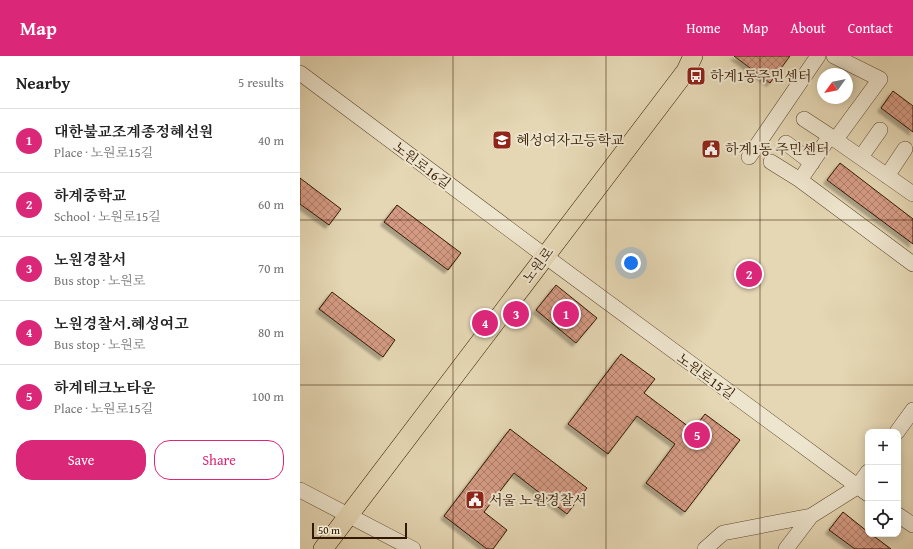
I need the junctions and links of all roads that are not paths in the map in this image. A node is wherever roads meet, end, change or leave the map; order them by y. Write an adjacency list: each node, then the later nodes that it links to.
1 (694, 56): 17 (main road, 노원로)
2 (818, 56): 10 (street)
3 (834, 56): 7 (street)
4 (300, 73): 17 (street, 노원로16길)
5 (804, 119): 7 (street)
6 (880, 130): 11 (street)
7 (833, 137): 11 (street); 13 (street)
8 (786, 143): 13 (street)
9 (906, 149): 14 (street)
10 (748, 157)
11 (861, 157): 14 (street)
12 (771, 162): 15 (street)
13 (812, 163): 15 (street)
14 (887, 176): 16 (street)
15 (800, 180): 18 (street)
16 (912, 192)
17 (545, 256): 22 (street, 노원로15길); 23 (main road, 노원로)
18 (913, 264)
19 (913, 410): 20 (street)
20 (899, 429)
21 (300, 490): 23 (street)
22 (863, 491): 24 (street)
23 (348, 515): 27 (main road, 노원로); 28 (street)
24 (811, 516): 29 (street); 30 (street)
25 (901, 517): 26 (street)
26 (913, 525)
27 (323, 549)
28 (413, 549)
29 (705, 549)
30 (786, 549)

